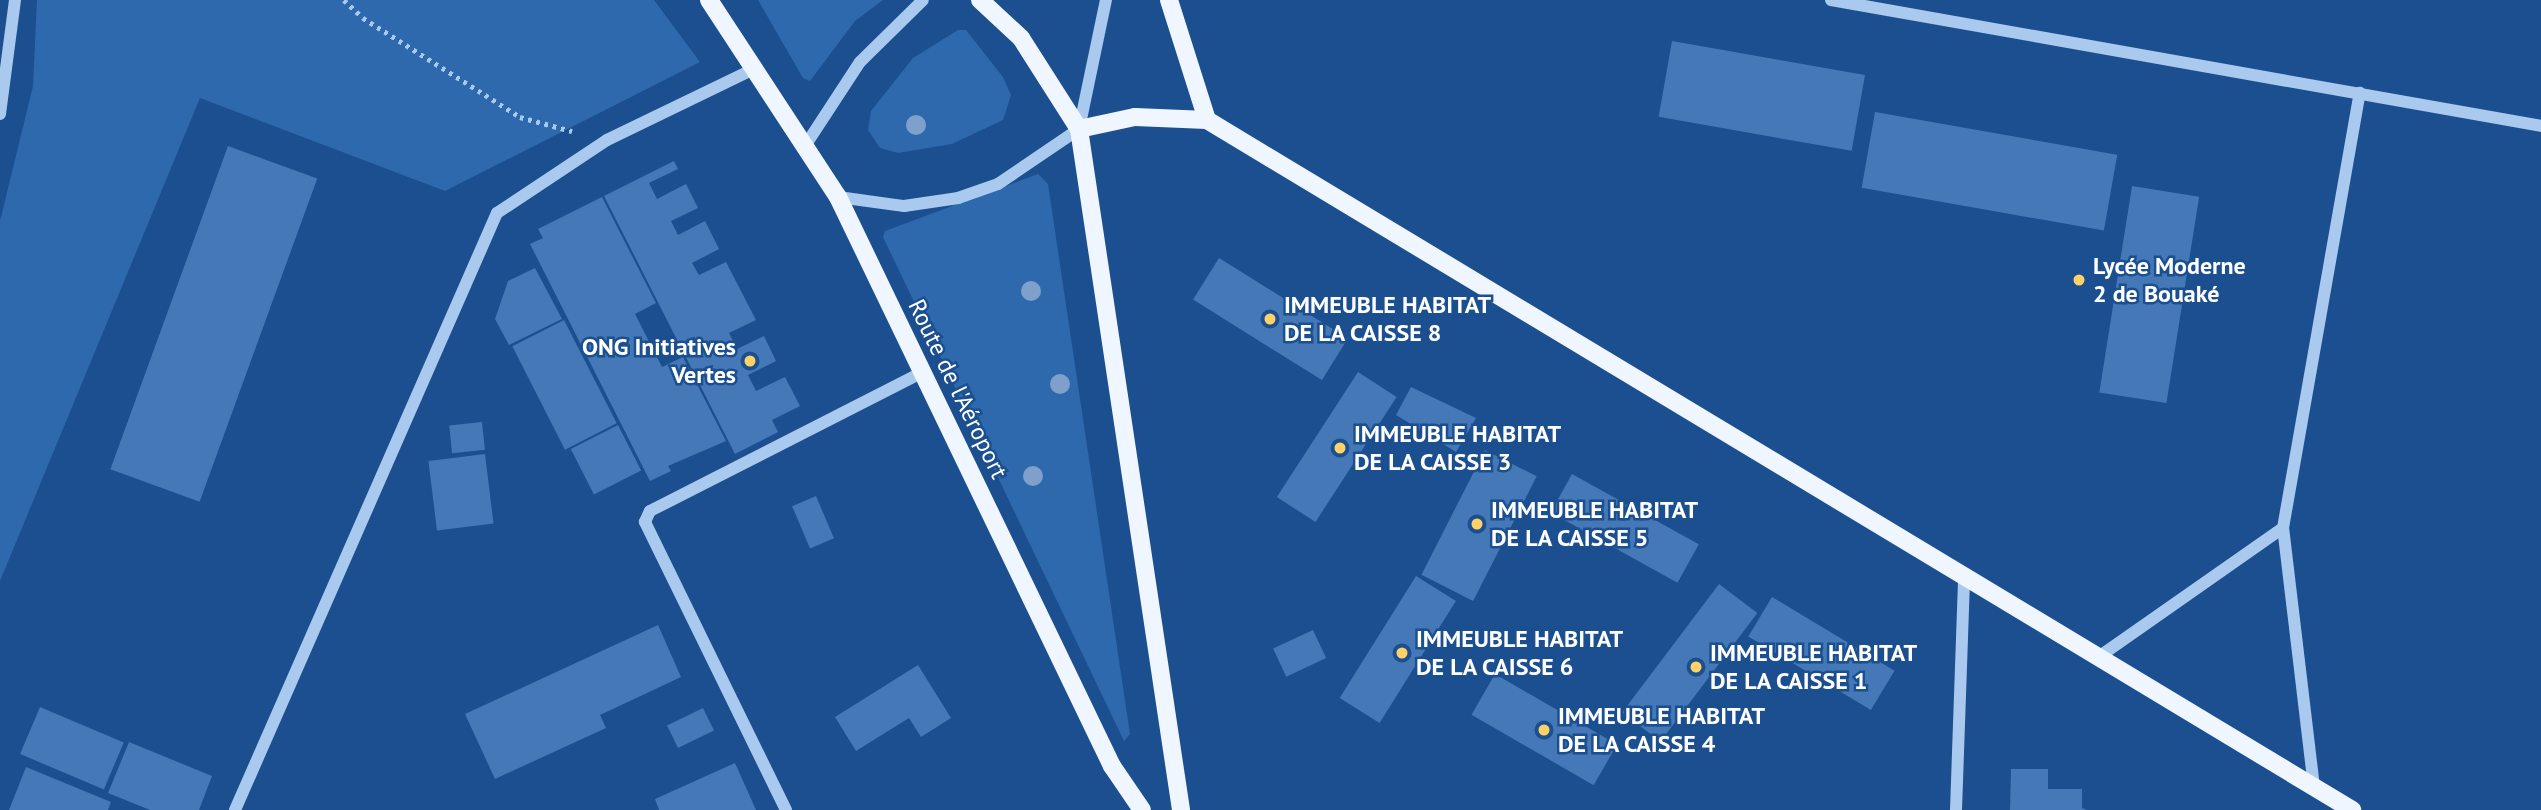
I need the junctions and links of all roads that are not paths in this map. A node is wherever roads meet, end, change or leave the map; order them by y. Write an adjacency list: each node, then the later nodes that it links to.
1 (15, 0): 10 (street)
2 (709, 0): 8 (main road, Route de l'Aéroport)
3 (923, 0): 14 (street)
4 (980, 0): 13 (main road)
5 (1106, 0): 13 (street)
6 (1169, 0): 11 (main road)
7 (1831, 0): 9 (street)
8 (757, 68): 14 (main road, Route de l'Aéroport); 21 (street)
9 (2360, 93): 12 (street); 17 (street)
10 (0, 114)
11 (1207, 120): 13 (main road); 18 (main road)
12 (2541, 126)
13 (1079, 129): 15 (street); 24 (main road)
14 (805, 145): 15 (main road, Route de l'Aéroport)
15 (838, 198): 16 (main road, Route de l'Aéroport)
16 (923, 372): 22 (street); 23 (main road, Route de l'Aéroport)
17 (2283, 528): 19 (street); 20 (street)
18 (1964, 576): 19 (main road); 25 (street)
19 (2100, 656): 20 (main road)
20 (2314, 787): 26 (main road)
21 (236, 810)
22 (786, 810)
23 (1142, 810)
24 (1181, 810)
25 (1956, 810)
26 (2352, 810)

